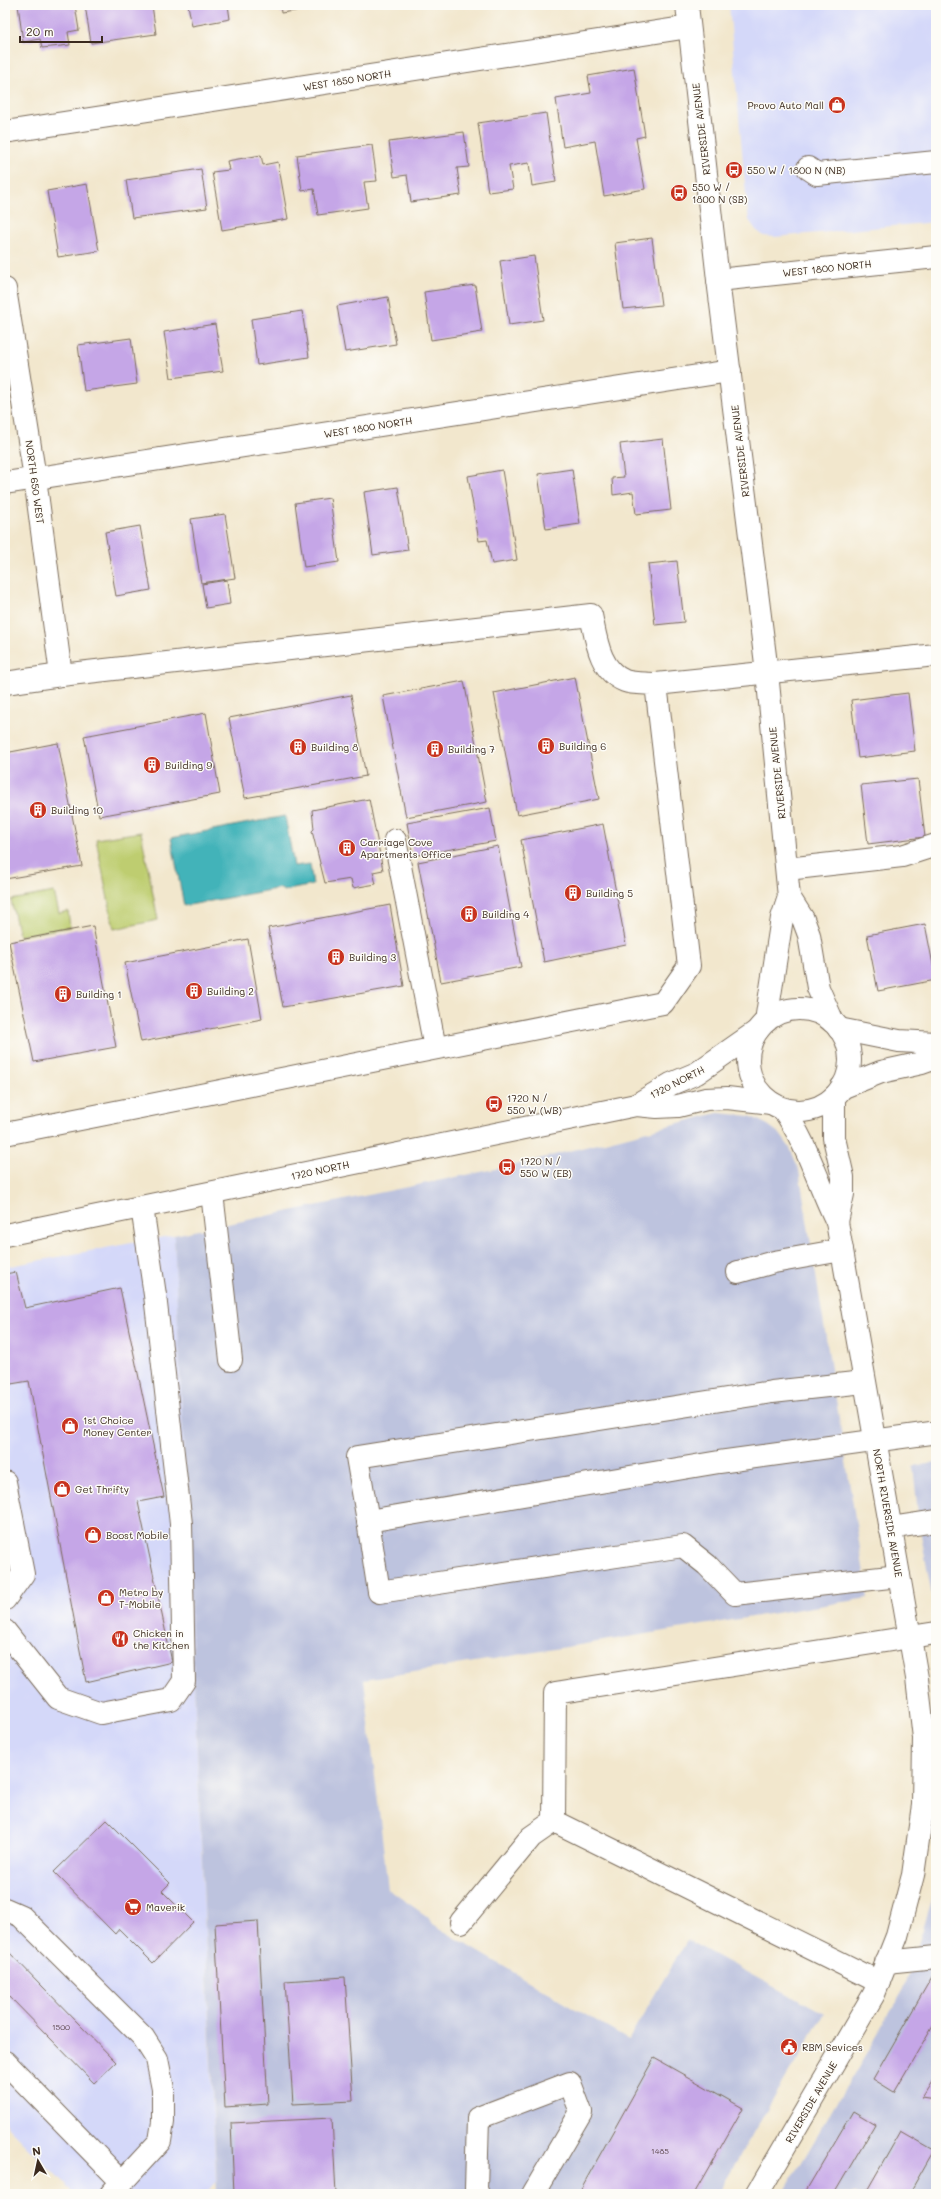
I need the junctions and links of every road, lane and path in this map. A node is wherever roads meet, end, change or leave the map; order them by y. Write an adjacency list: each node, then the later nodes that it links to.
1 (687, 5): 2 (street, RIVERSIDE AVENUE)
2 (689, 27): 3 (street, WEST 1850 NORTH); 7 (street, RIVERSIDE AVENUE)
3 (5, 132)
4 (936, 162): 5 (street)
5 (808, 168)
6 (936, 257): 7 (street, WEST 1800 NORTH)
7 (718, 280): 9 (street, RIVERSIDE AVENUE)
8 (5, 289): 10 (street, NORTH 650 WEST)
9 (730, 371): 10 (street, WEST 1800 NORTH); 13 (street, RIVERSIDE AVENUE)
10 (35, 478): 11 (street, WEST 1800 NORTH); 14 (street, NORTH 650 WEST)
11 (5, 483)
12 (936, 655): 13 (street)
13 (767, 672): 16 (street); 19 (street, RIVERSIDE AVENUE)
14 (61, 675): 15 (street); 16 (street)
15 (5, 683)
16 (656, 684): 24 (street)
17 (395, 840): 24 (street)
18 (936, 845): 19 (street)
19 (786, 869): 20 (street, RIVERSIDE AVENUE)
20 (790, 897): 21 (street, RIVERSIDE AVENUE); 22 (street, RIVERSIDE AVENUE)
21 (762, 1026): 22 (street); 27 (street, 1720 NORTH); 28 (street)
22 (836, 1026): 23 (street); 26 (street)
23 (936, 1043)
24 (435, 1048): 29 (street)
25 (936, 1058): 26 (street)
26 (838, 1092): 28 (street); 32 (street, NORTH RIVERSIDE AVENUE)
27 (636, 1105): 28 (street, 1720 NORTH); 30 (street, 1720 NORTH)
28 (777, 1106): 32 (street, NORTH RIVERSIDE AVENUE)
29 (5, 1134)
30 (212, 1193): 31 (street, 1720 NORTH); 36 (street)
31 (142, 1207): 33 (street, 1720 NORTH); 46 (street)
32 (838, 1222): 34 (street, NORTH RIVERSIDE AVENUE)
33 (5, 1235)
34 (842, 1250): 35 (street); 37 (street, NORTH RIVERSIDE AVENUE)
35 (738, 1272)
36 (231, 1360)
37 (864, 1382): 39 (street, NORTH RIVERSIDE AVENUE); 41 (street)
38 (931, 1433): 39 (street)
39 (875, 1441): 41 (street); 43 (street, NORTH RIVERSIDE AVENUE)
40 (5, 1482): 45 (street)
41 (368, 1521): 44 (street)
42 (936, 1521): 43 (street)
43 (890, 1528): 44 (street, NORTH RIVERSIDE AVENUE)
44 (899, 1576): 48 (street, NORTH RIVERSIDE AVENUE)
45 (5, 1599)
46 (5, 1631)
47 (936, 1633): 48 (street)
48 (910, 1636): 49 (street, NORTH RIVERSIDE AVENUE); 50 (street)
49 (923, 1805): 54 (street, RIVERSIDE AVENUE)
50 (554, 1820): 52 (street); 54 (street)
51 (5, 1909): 56 (street)
52 (461, 1922)
53 (936, 1957): 54 (street)
54 (883, 1972): 59 (street, RIVERSIDE AVENUE)
55 (5, 2062): 56 (street)
56 (116, 2188)
57 (478, 2194): 58 (street)
58 (533, 2194)
59 (757, 2194)

